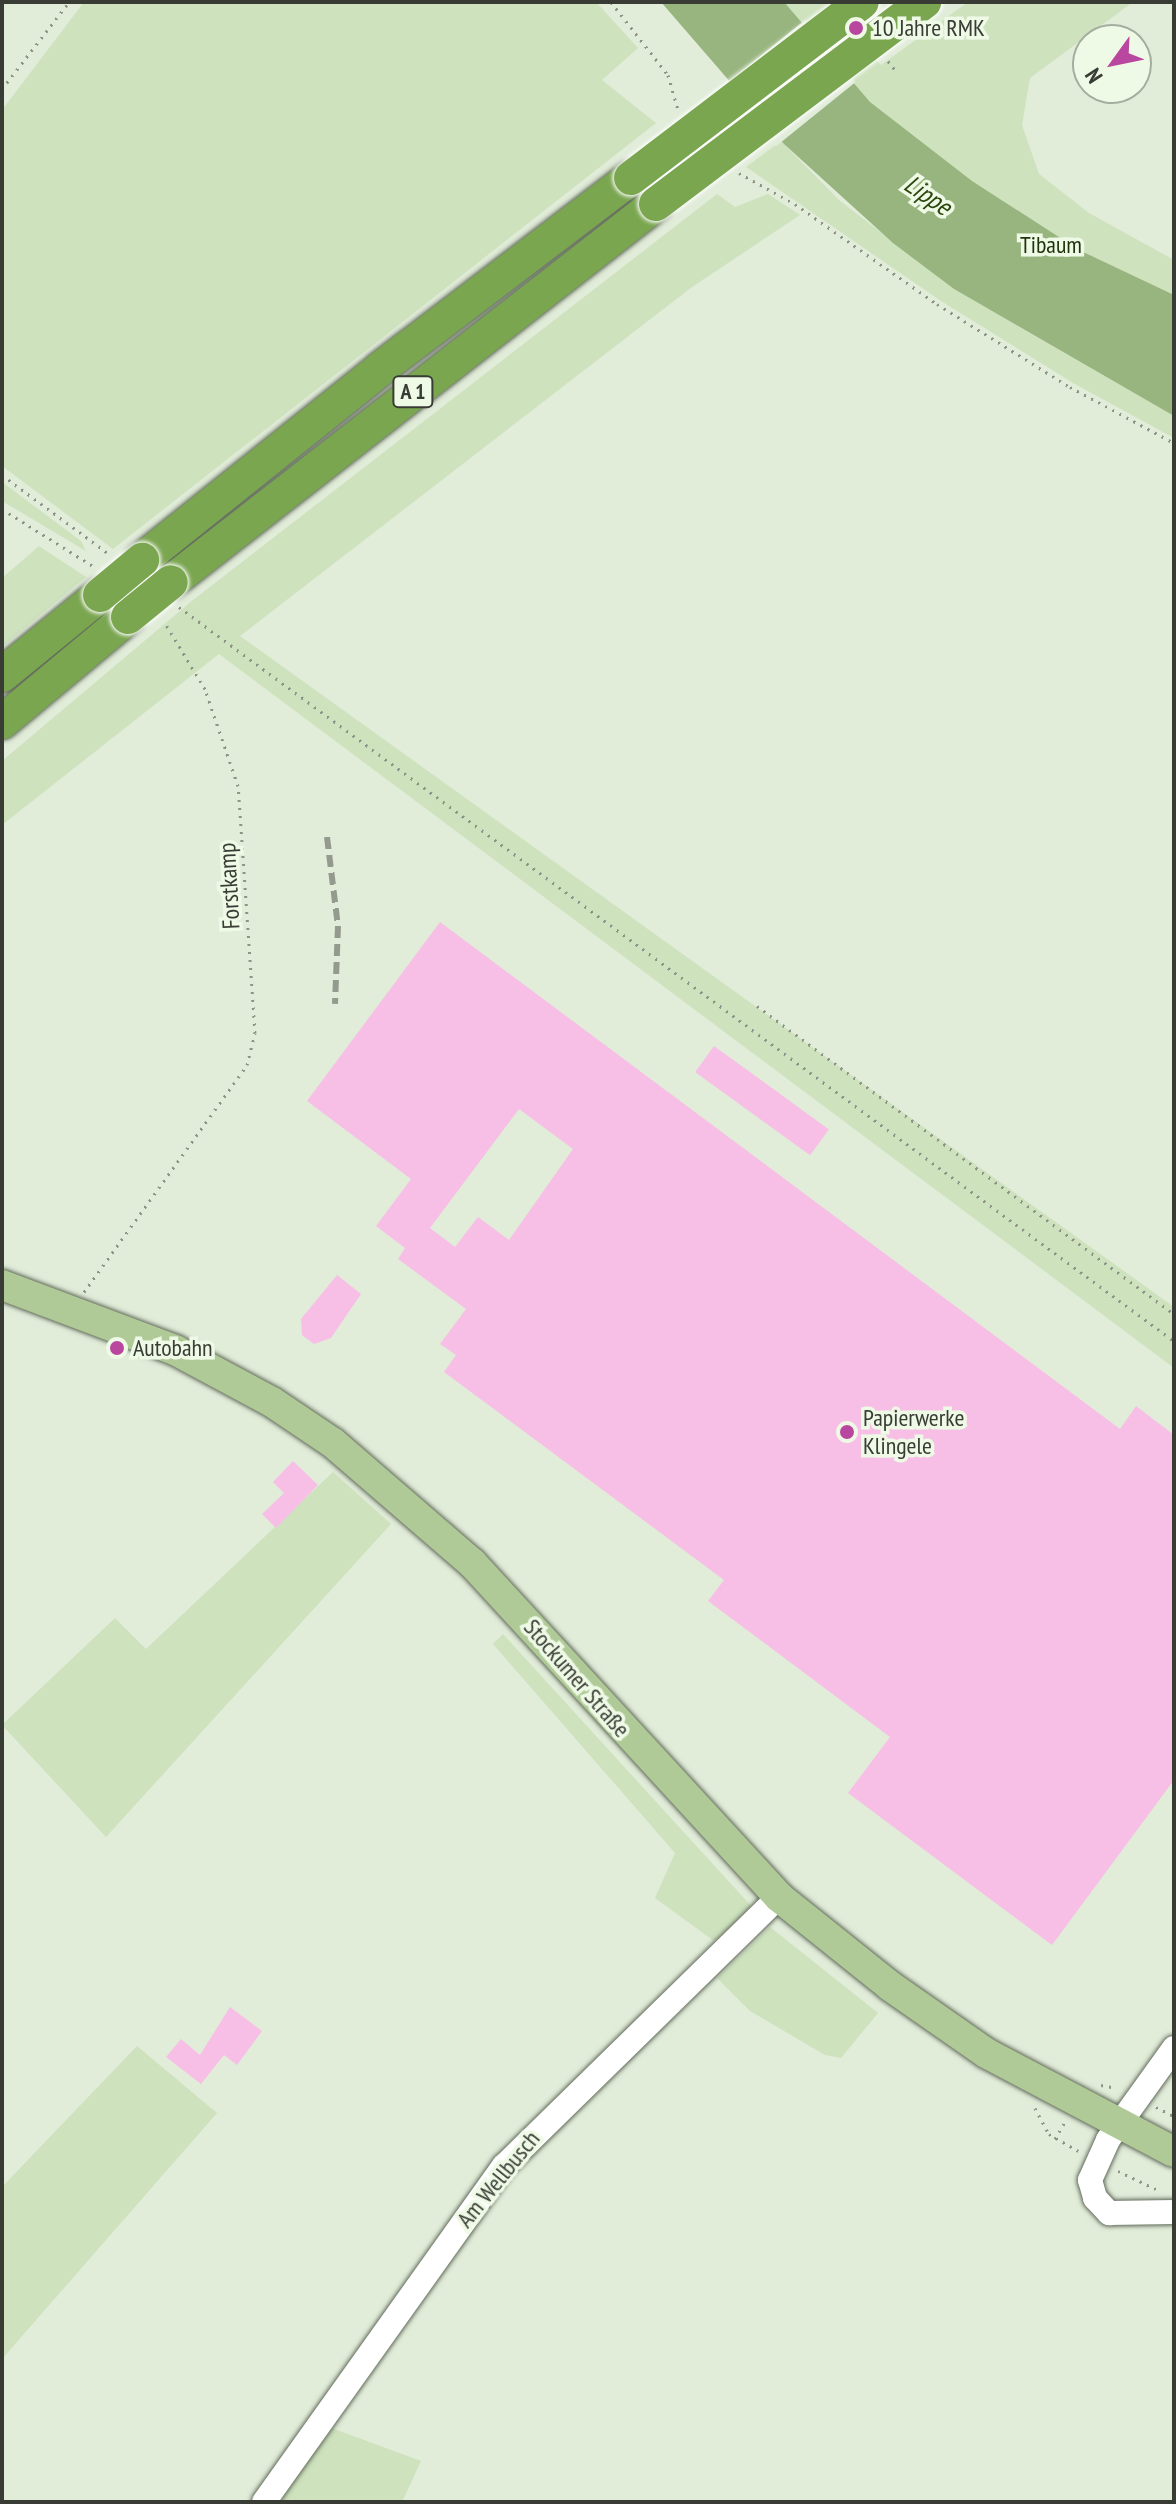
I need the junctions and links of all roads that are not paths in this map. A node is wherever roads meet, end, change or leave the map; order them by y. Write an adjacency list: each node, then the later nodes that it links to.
1 (862, 2): 3 (highway, A 1, bridge)
2 (924, 2): 4 (highway, A 1, bridge)
3 (2, 675)
4 (2, 722)
5 (2, 1285): 6 (main road, Stockumer Straße)
6 (779, 1897): 8 (main road, Stockumer Straße); 11 (street, Am Wellbusch)
7 (1174, 2048): 8 (street)
8 (1117, 2126): 9 (main road, Stockumer Straße); 10 (street)
9 (1174, 2152)
10 (1174, 2212)
11 (264, 2502)

